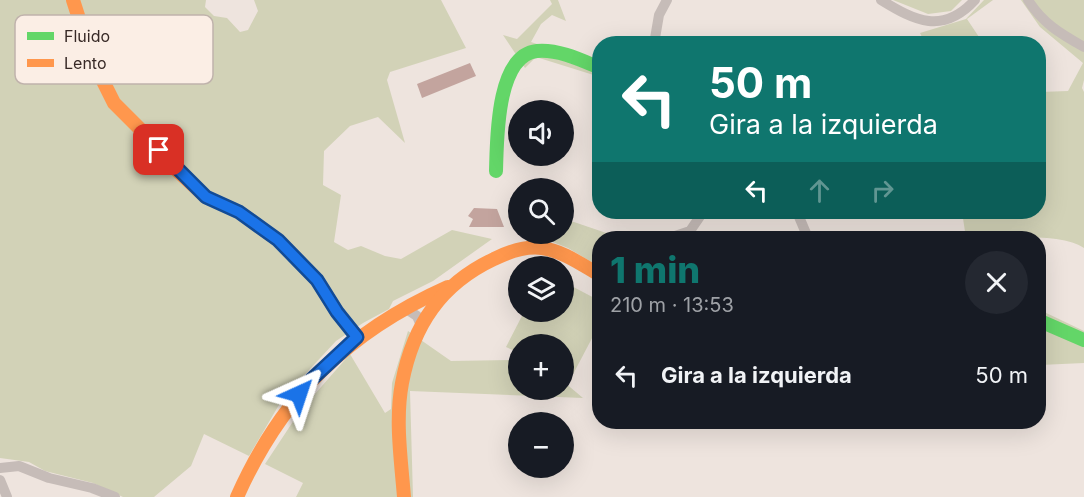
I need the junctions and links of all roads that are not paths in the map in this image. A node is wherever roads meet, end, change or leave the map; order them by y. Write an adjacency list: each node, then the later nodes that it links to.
1 (73, 0): 6 (street)
2 (667, 0): 7 (street)
3 (881, 0): 4 (street)
4 (975, 0)
5 (1028, 0): 8 (street)
6 (78, 15)
7 (655, 36)
8 (1084, 47)
9 (592, 65): 11 (street)
10 (104, 84): 19 (street)
11 (496, 171)
12 (592, 271): 13 (street)
13 (451, 286): 14 (street); 15 (street)
14 (423, 297): 15 (street); 16 (street)
15 (434, 306): 16 (street); 18 (street)
16 (405, 308): 18 (street); 19 (street)
17 (1046, 324): 20 (street)
18 (422, 328): 26 (street)
19 (357, 337): 25 (street)
20 (1084, 340)
21 (0, 468): 24 (street)
22 (0, 480): 23 (street)
23 (7, 497)
24 (115, 497)
25 (237, 497)
26 (404, 497)

